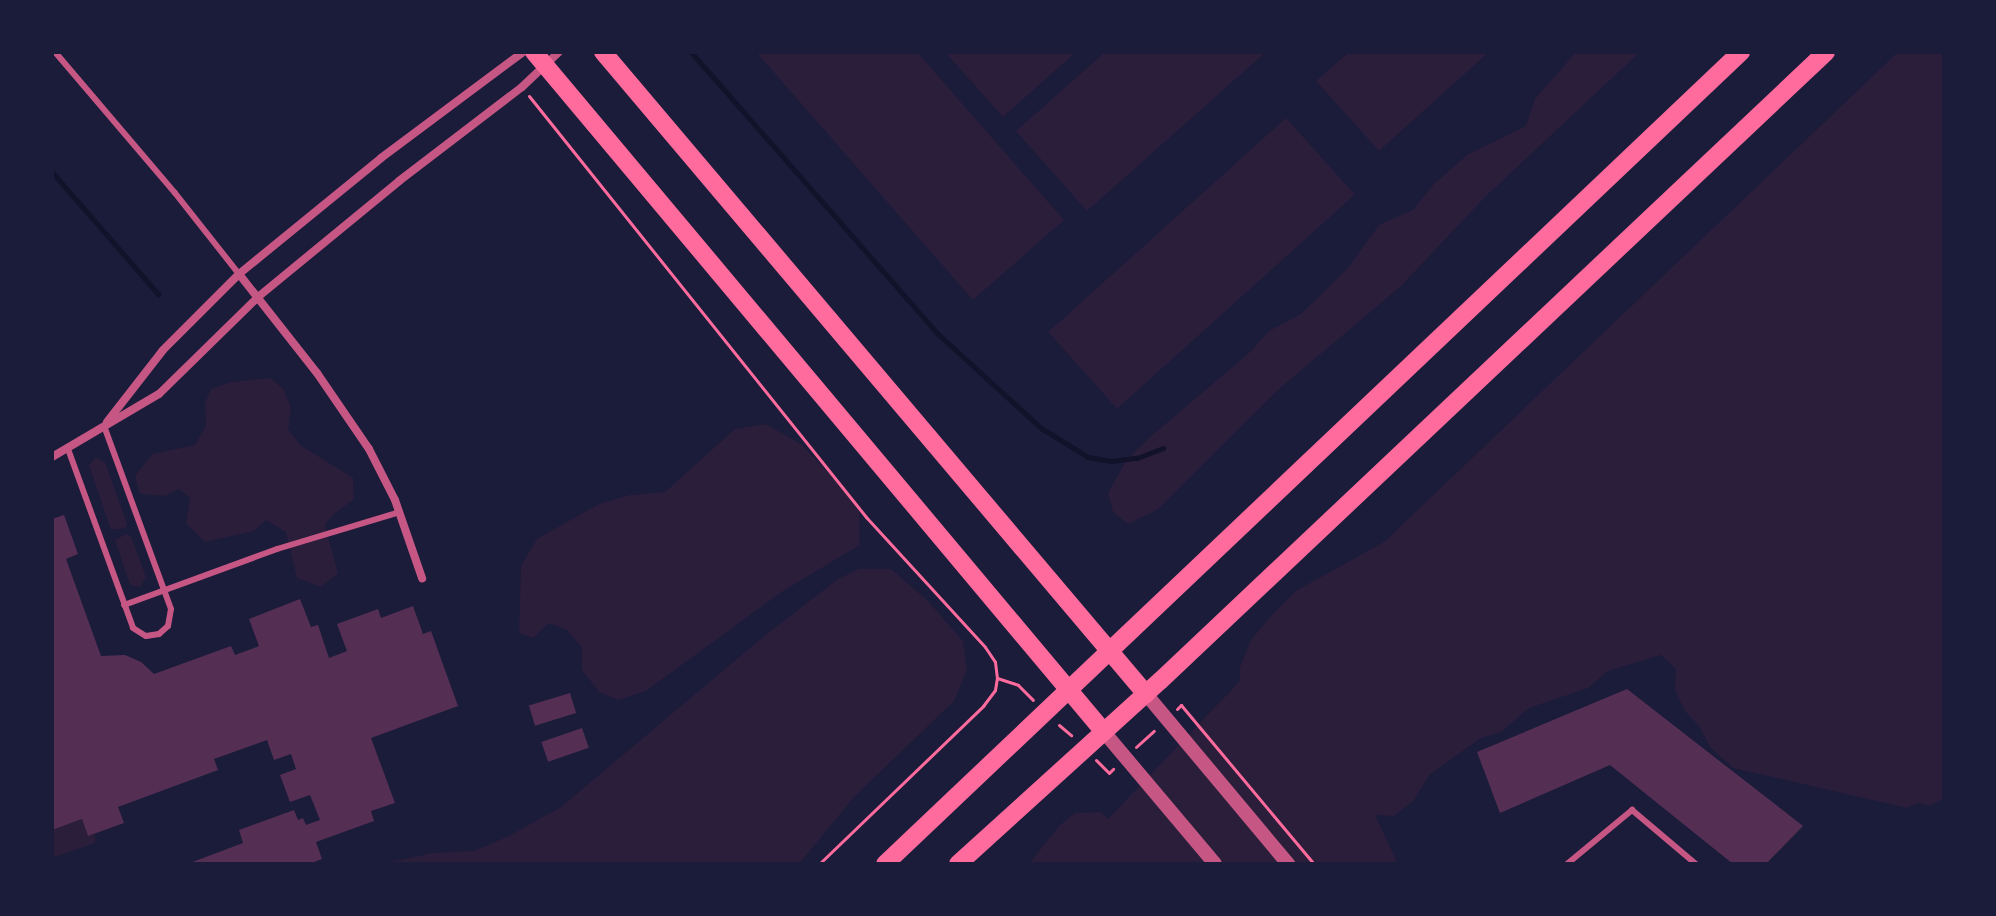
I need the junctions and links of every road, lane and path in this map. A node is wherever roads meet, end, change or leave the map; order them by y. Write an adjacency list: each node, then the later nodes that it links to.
1 (55, 52): 10 (lane)
2 (523, 52): 10 (street)
3 (534, 52): 8 (main road)
4 (559, 52): 8 (street)
5 (603, 52): 19 (main road)
6 (1741, 52): 19 (main road)
7 (1826, 52): 22 (main road)
8 (546, 67): 9 (street); 21 (main road)
9 (522, 87): 11 (street); 20 (path)
10 (239, 274): 11 (street); 12 (street)
11 (258, 297): 12 (street); 15 (street)
12 (104, 426): 13 (street); 17 (lane)
13 (68, 449): 14 (street); 18 (lane)
14 (52, 457)
15 (400, 512): 16 (street); 17 (lane)
16 (422, 578)
17 (164, 591): 18 (lane); 18 (lane)
18 (124, 605)
19 (1109, 652): 21 (main road); 22 (main road)
20 (997, 678): 23 (path); 28 (path)
21 (1068, 689): 23 (main road); 25 (main road)
22 (1146, 694): 24 (street); 25 (main road)
23 (1044, 712): 26 (path); 29 (main road)
24 (1167, 719): 27 (path); 32 (street); 33 (path)
25 (1104, 732): 26 (main road); 27 (street)
26 (1086, 749): 27 (path); 30 (main road)
27 (1125, 757): 31 (street)
28 (819, 864)
29 (885, 864)
30 (958, 864)
31 (1215, 864)
32 (1288, 864)
33 (1314, 864)
34 (1567, 864): 35 (lane)
35 (1696, 864)

